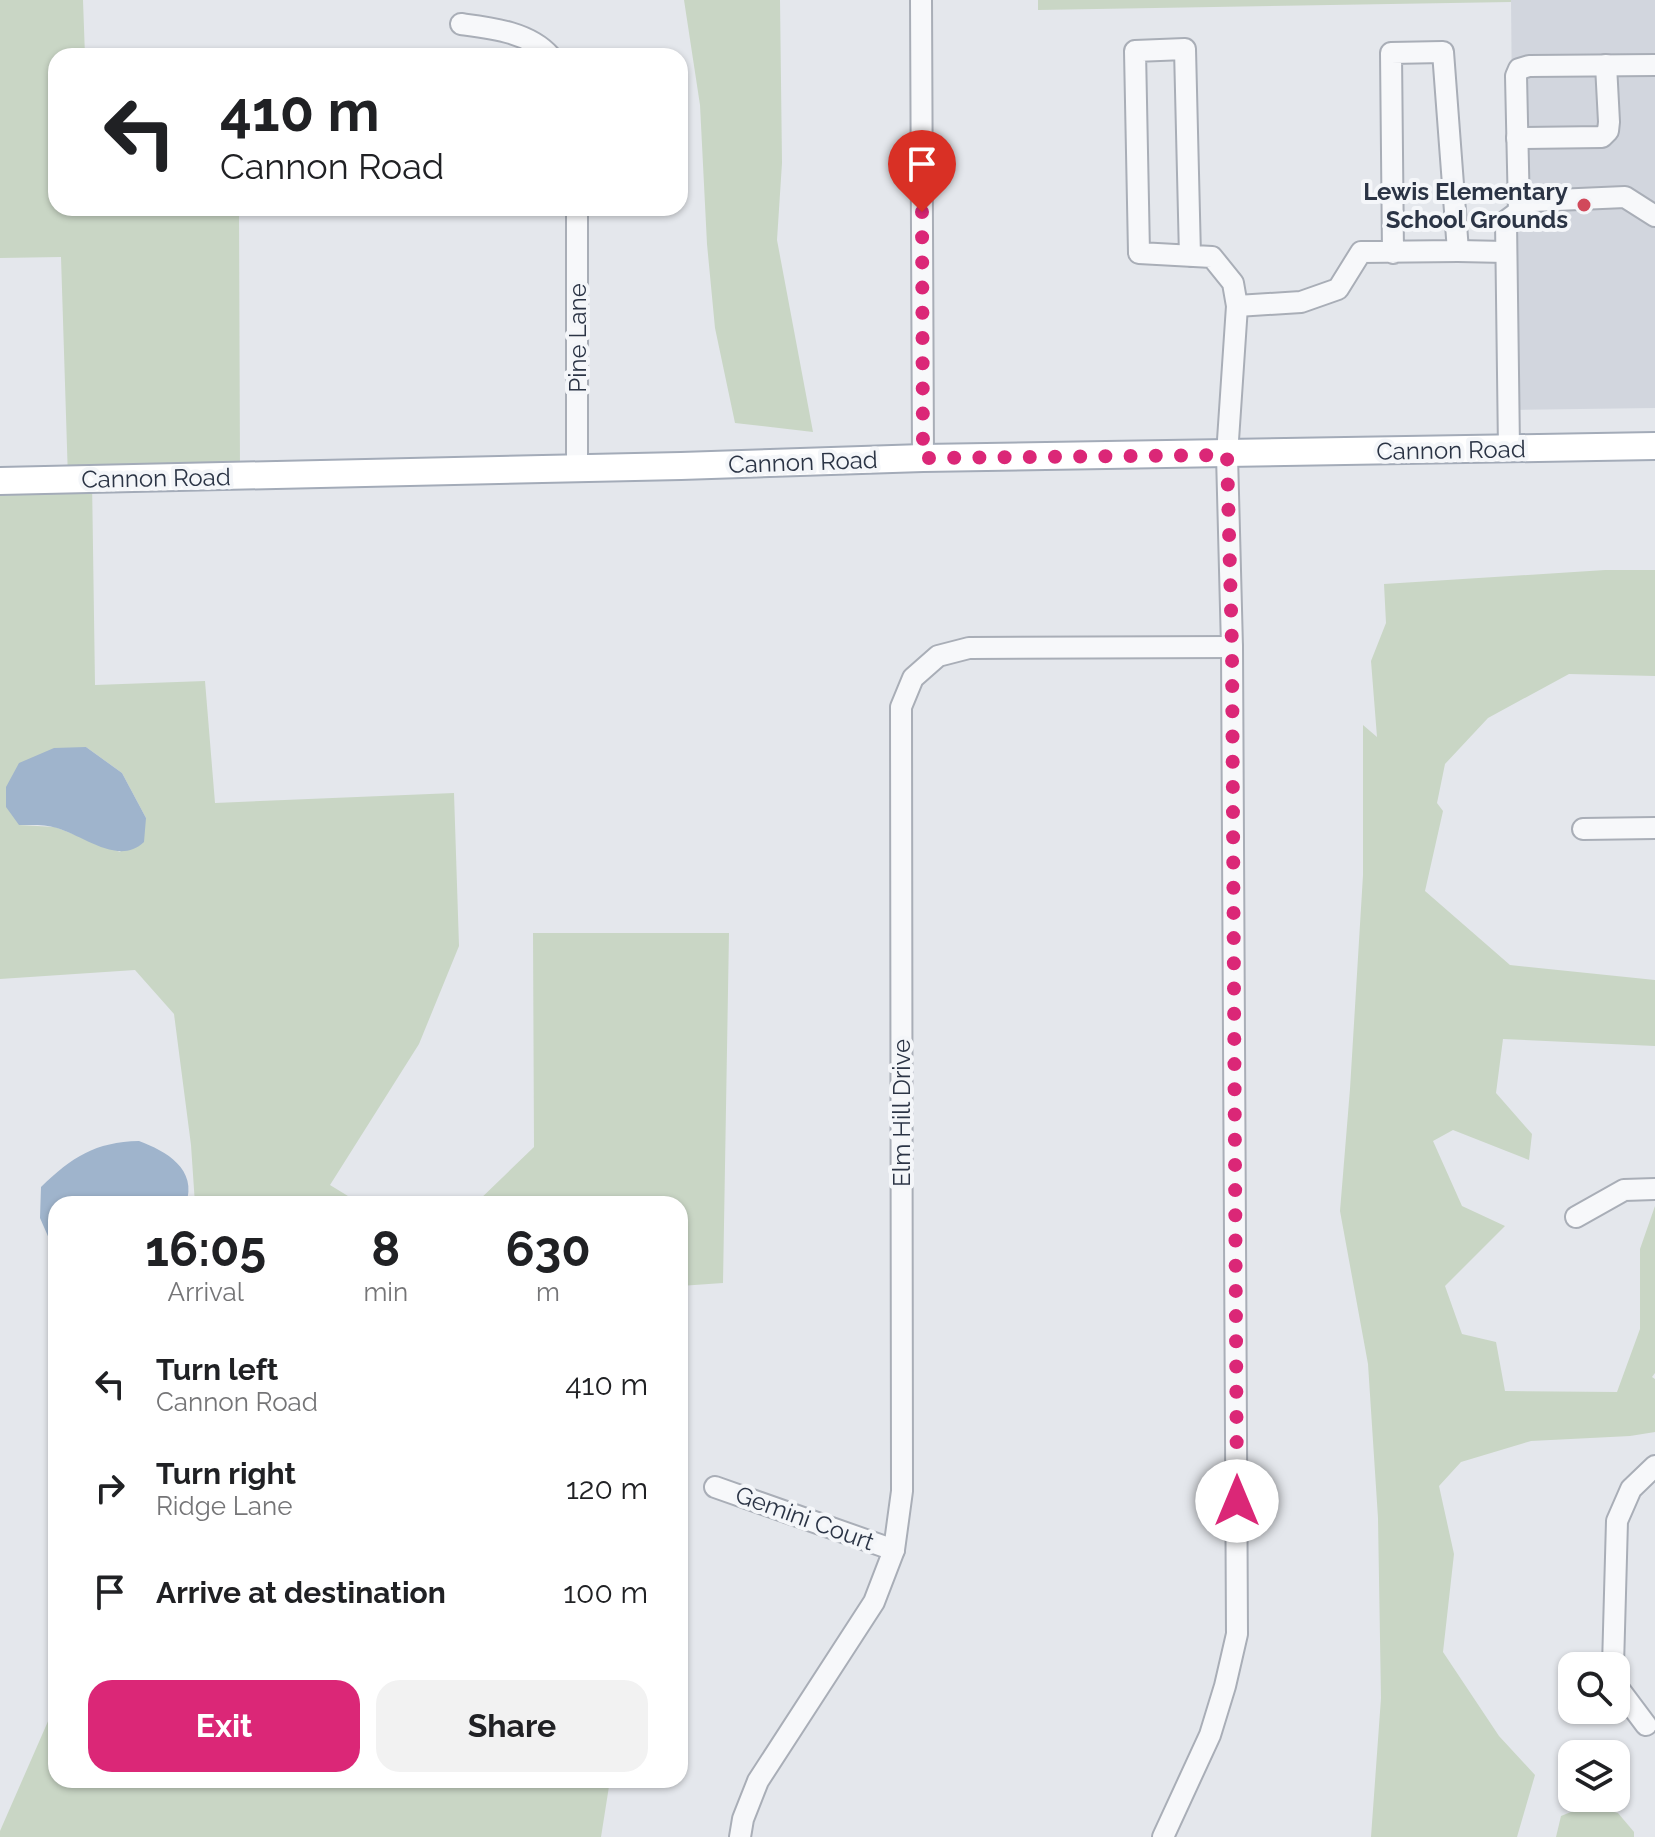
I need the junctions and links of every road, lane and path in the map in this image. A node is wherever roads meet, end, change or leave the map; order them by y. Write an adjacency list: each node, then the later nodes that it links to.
1 (921, 0): 18 (street)
2 (461, 24): 3 (street)
3 (543, 48)
4 (1606, 65): 5 (street); 6 (street); 6 (street)
5 (1655, 65)
6 (1517, 138): 7 (street)
7 (1519, 212): 9 (street); 11 (street)
8 (577, 216): 19 (street, Pine Lane)
9 (1655, 216)
10 (1458, 251): 11 (street); 12 (street); 12 (street)
11 (1506, 252): 16 (street)
12 (1393, 253): 14 (street)
13 (1190, 256): 13 (street); 14 (street)
14 (1237, 306): 17 (street)
15 (1655, 446): 16 (main road, Cannon Road)
16 (1509, 449): 17 (main road, Cannon Road)
17 (1227, 455): 18 (main road, Cannon Road); 21 (street)
18 (923, 458): 19 (main road, Cannon Road)
19 (577, 469): 20 (main road, Cannon Road)
20 (0, 481)
21 (1232, 647): 28 (street, Elm Hill Drive); 33 (street)
22 (1655, 828): 23 (street)
23 (1583, 829)
24 (1655, 1189): 25 (street)
25 (1576, 1217)
26 (1655, 1466): 29 (street)
27 (715, 1487): 28 (street, Gemini Court)
28 (894, 1550): 32 (street, Elm Hill Drive)
29 (1613, 1652)
30 (1630, 1704): 31 (street)
31 (1646, 1725)
32 (740, 1837)
33 (1163, 1837)

